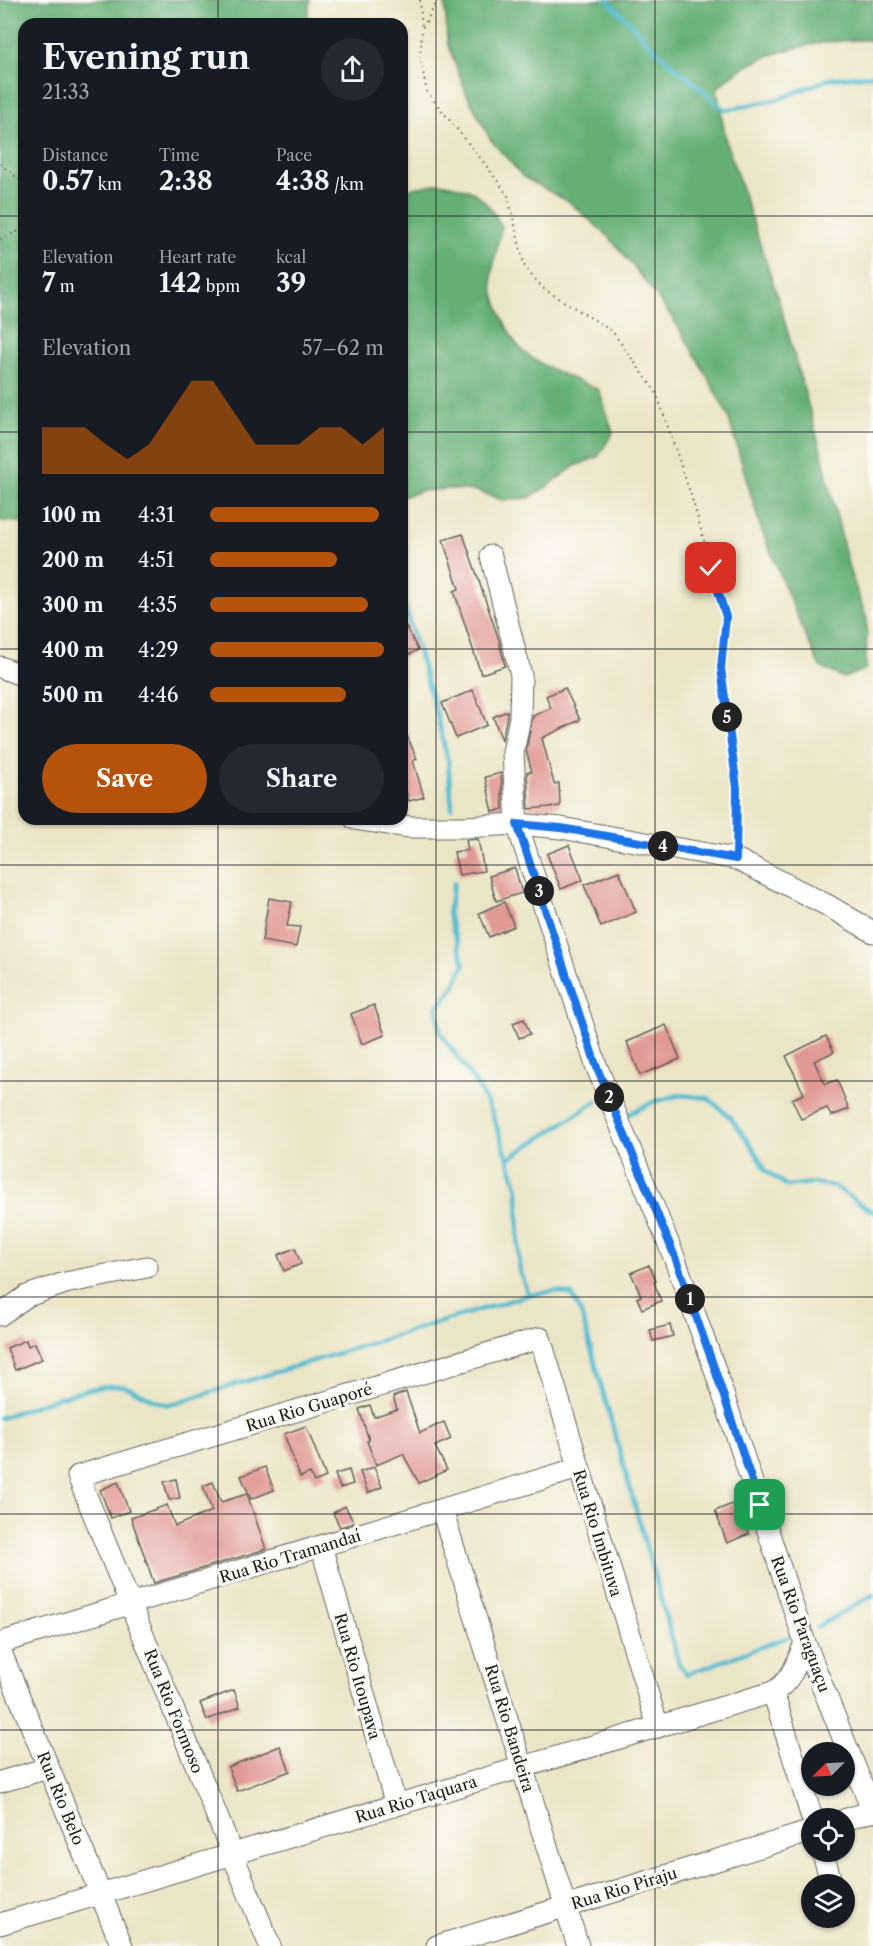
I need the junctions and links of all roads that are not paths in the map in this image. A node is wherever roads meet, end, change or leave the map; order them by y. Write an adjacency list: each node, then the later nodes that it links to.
1 (491, 556): 4 (street, Rua Rio Paraguaçu)
2 (0, 667): 3 (street)
3 (18, 674)
4 (517, 824): 5 (street); 6 (street); 16 (street, Rua Rio Paraguaçu)
5 (396, 825)
6 (873, 932)
7 (147, 1267): 8 (street)
8 (0, 1315)
9 (540, 1338): 10 (street, Rua Rio Imbituva); 11 (street, Rua Rio Guaporé)
10 (579, 1468): 12 (street, Rua Rio Tramandaí); 19 (street, Rua Rio Imbituva)
11 (78, 1476): 14 (street, Rua Rio Formoso)
12 (442, 1510): 13 (street, Rua Rio Tramandaí); 21 (street, Rua Rio Bandeira)
13 (321, 1546): 14 (street, Rua Rio Tramandaí); 23 (street, Rua Rio Itoupava)
14 (130, 1605): 15 (street, Rua Rio Tramandaí); 28 (street, Rua Rio Formoso)
15 (0, 1643)
16 (806, 1643): 18 (street, Rua Rio Taquara); 25 (street, Rua Rio Paraguaçu)
17 (0, 1650): 20 (street, Rua Rio Belo)
18 (773, 1692): 19 (street, Rua Rio Taquara); 24 (street)
19 (658, 1727): 21 (street, Rua Rio Taquara)
20 (48, 1767): 22 (street); 29 (street, Rua Rio Belo)
21 (522, 1767): 23 (street, Rua Rio Taquara); 30 (street, Rua Rio Bandeira)
22 (0, 1782)
23 (396, 1805): 28 (street, Rua Rio Taquara)
24 (809, 1808)
25 (873, 1812): 26 (street)
26 (855, 1817)
27 (801, 1834): 30 (street, Rua Rio Piraju)
28 (233, 1854): 29 (street, Rua Rio Taquara); 33 (street, Rua Rio Formoso)
29 (101, 1894): 31 (street, Rua Rio Taquara); 32 (street, Rua Rio Belo)
30 (566, 1906): 34 (street, Rua Rio Piraju); 35 (street, Rua Rio Bandeira)
31 (0, 1924)
32 (122, 1946)
33 (270, 1946)
34 (437, 1946)
35 (578, 1946)

